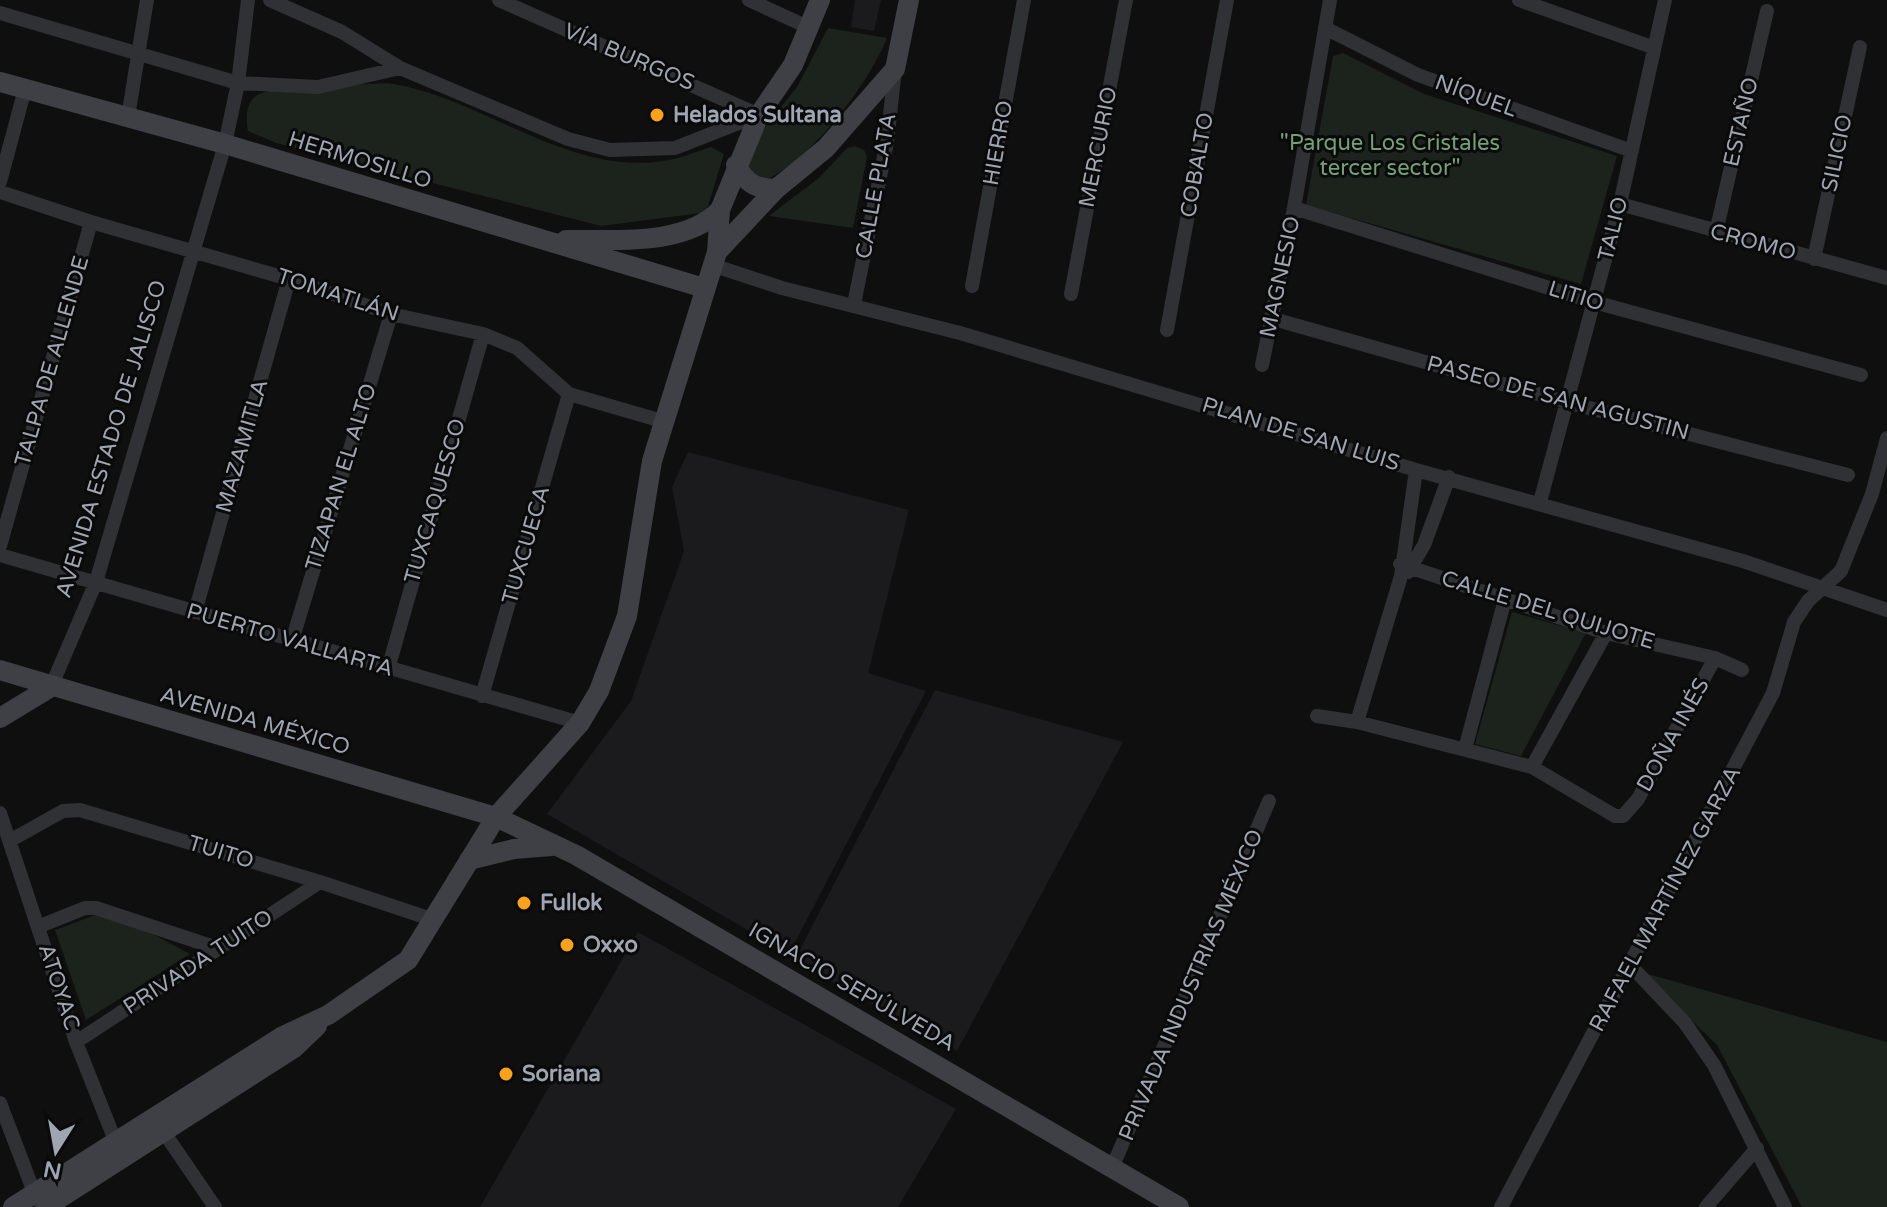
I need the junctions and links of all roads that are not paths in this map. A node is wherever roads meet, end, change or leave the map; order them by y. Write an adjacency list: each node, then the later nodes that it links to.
1 (147, 0): 20 (street)
2 (248, 0): 24 (street, AVENIDA ESTADO DE JALISCO)
3 (270, 0): 21 (street)
4 (499, 0): 26 (street, VÍA BURGOS)
5 (749, 0): 16 (street)
6 (820, 0): 16 (main road)
7 (909, 0): 22 (main road)
8 (1024, 0): 45 (street, HIERRO)
9 (1126, 0): 47 (street, MERCURIO)
10 (1227, 0): 52 (street, COBALTO)
11 (1330, 0): 17 (street, MAGNESIO)
12 (1519, 0): 18 (street)
13 (1665, 0): 18 (street, TALIO)
14 (1767, 11): 38 (street, ESTAÑO)
15 (0, 13): 20 (street)
16 (810, 28): 26 (main road)
17 (1325, 28): 29 (street, NÍQUEL); 35 (street, MAGNESIO)
18 (1652, 47): 29 (street, TALIO)
19 (1860, 47): 42 (street, SILICIO)
20 (140, 54): 24 (street); 27 (street)
21 (400, 68): 24 (street); 26 (street)
22 (895, 69): 32 (main road); 49 (street, CALLE PLATA)
23 (0, 82): 25 (main road, HERMOSILLO)
24 (238, 83): 28 (street, AVENIDA ESTADO DE JALISCO)
25 (25, 89): 27 (main road, HERMOSILLO); 31 (street)
26 (759, 115): 30 (main road)
27 (128, 117): 28 (main road, HERMOSILLO)
28 (225, 144): 39 (main road, HERMOSILLO); 40 (street, AVENIDA ESTADO DE JALISCO)
29 (1632, 151): 34 (street, TALIO)
30 (736, 165): 32 (main road); 36 (main road)
31 (0, 182)
32 (776, 189): 41 (main road)
33 (0, 192): 37 (street, TOMATLÁN)
34 (1620, 204): 38 (street, CROMO); 48 (street, TALIO)
35 (1294, 208): 48 (street, LITIO); 51 (street, MAGNESIO)
36 (720, 210): 39 (main road); 41 (main road)
37 (91, 222): 40 (street, TOMATLÁN); 65 (street, TALPA DE ALLENDE)
38 (1716, 232): 42 (street, CROMO)
39 (547, 241): 46 (main road, HERMOSILLO)
40 (193, 251): 44 (street, TOMATLÁN); 68 (street, AVENIDA ESTADO DE JALISCO)
41 (714, 259): 46 (main road); 49 (street, PLAN DE SAN LUIS)
42 (1814, 259): 43 (street, CROMO)
43 (1887, 278)
44 (289, 279): 50 (street, TOMATLÁN); 72 (street, MAZAMITLA)
45 (972, 286)
46 (704, 288): 58 (main road)
47 (1071, 294)
48 (1594, 302): 55 (street, LITIO); 57 (street, TALIO)
49 (854, 304): 60 (street, PLAN DE SAN LUIS)
50 (391, 314): 53 (street, TOMATLÁN); 74 (street, TIZAPAN EL ALTO)
51 (1270, 318): 54 (street, MAGNESIO); 57 (street, PASEO DE SAN AGUSTIN)
52 (1167, 330)
53 (483, 334): 56 (street, TOMATLÁN); 76 (street, TUXCAQUESCO)
54 (1262, 365)
55 (1861, 375)
56 (569, 394): 58 (street, TOMATLÁN); 80 (street, TUXCUECA)
57 (1566, 402): 61 (street, PASEO DE SAN AGUSTIN); 64 (street, TALIO)
58 (662, 421): 84 (main road)
59 (1887, 438): 63 (street, RAFAEL MARTÍNEZ GARZA)
60 (1416, 470): 62 (street, PLAN DE SAN LUIS); 67 (street)
61 (1848, 475)
62 (1449, 477): 64 (street, PLAN DE SAN LUIS); 67 (street)
63 (1880, 496): 69 (street, RAFAEL MARTÍNEZ GARZA)
64 (1540, 502): 69 (street, PLAN DE SAN LUIS)
65 (0, 546)
66 (0, 555): 68 (street, PUERTO VALLARTA)
67 (1405, 570): 70 (street, CALLE DEL QUIJOTE); 83 (street)
68 (96, 582): 72 (street, PUERTO VALLARTA); 79 (street, AVENIDA ESTADO DE JALISCO)
69 (1820, 590): 71 (street, PLAN DE SAN LUIS); 97 (street, RAFAEL MARTÍNEZ GARZA)
70 (1505, 599): 73 (street, CALLE DEL QUIJOTE); 85 (street)
71 (1887, 610)
72 (195, 612): 74 (street, PUERTO VALLARTA)
73 (1606, 633): 75 (street, CALLE DEL QUIJOTE); 86 (street)
74 (292, 641): 76 (street, PUERTO VALLARTA)
75 (1715, 658): 78 (street, CALLE DEL QUIJOTE); 86 (street, DOÑA INÉS)
76 (388, 669): 80 (street, PUERTO VALLARTA)
77 (0, 670): 79 (main road, AVENIDA MÉXICO)
78 (1742, 670)
79 (51, 687): 82 (main road); 89 (main road, AVENIDA MÉXICO)
80 (482, 696): 84 (street, PUERTO VALLARTA)
81 (1317, 716): 83 (street)
82 (0, 718)
83 (1357, 722): 85 (street)
84 (580, 723): 89 (main road)
85 (1465, 749): 86 (street)
86 (1532, 767)
87 (1269, 801): 103 (street, PRIVADA INDUSTRIAS MÉXICO)
88 (0, 813): 90 (street, ATOYAC)
89 (496, 817): 91 (main road, IGNACIO SEPÚLVEDA); 92 (main road)
90 (11, 840): 93 (street, TUITO); 95 (street, ATOYAC)
91 (557, 845): 92 (main road); 103 (main road, IGNACIO SEPÚLVEDA)
92 (469, 860): 94 (main road)
93 (320, 882): 94 (street, TUITO); 96 (street, PRIVADA TUITO)
94 (434, 920): 100 (main road)
95 (40, 926): 96 (street); 98 (street, ATOYAC)
96 (220, 949): 98 (street, PRIVADA TUITO)
97 (1631, 966): 101 (street); 108 (street, RAFAEL MARTÍNEZ GARZA)
98 (76, 1042): 102 (street, ATOYAC)
99 (0, 1103): 104 (street)
100 (159, 1124): 102 (main road); 106 (street)
101 (1757, 1148): 109 (street); 110 (street)
102 (120, 1150): 104 (main road)
103 (1112, 1168): 107 (main road, IGNACIO SEPÚLVEDA)
104 (41, 1203): 105 (main road)
105 (13, 1207)
106 (215, 1207)
107 (1179, 1207)
108 (1501, 1207)
109 (1706, 1207)
110 (1785, 1207)

